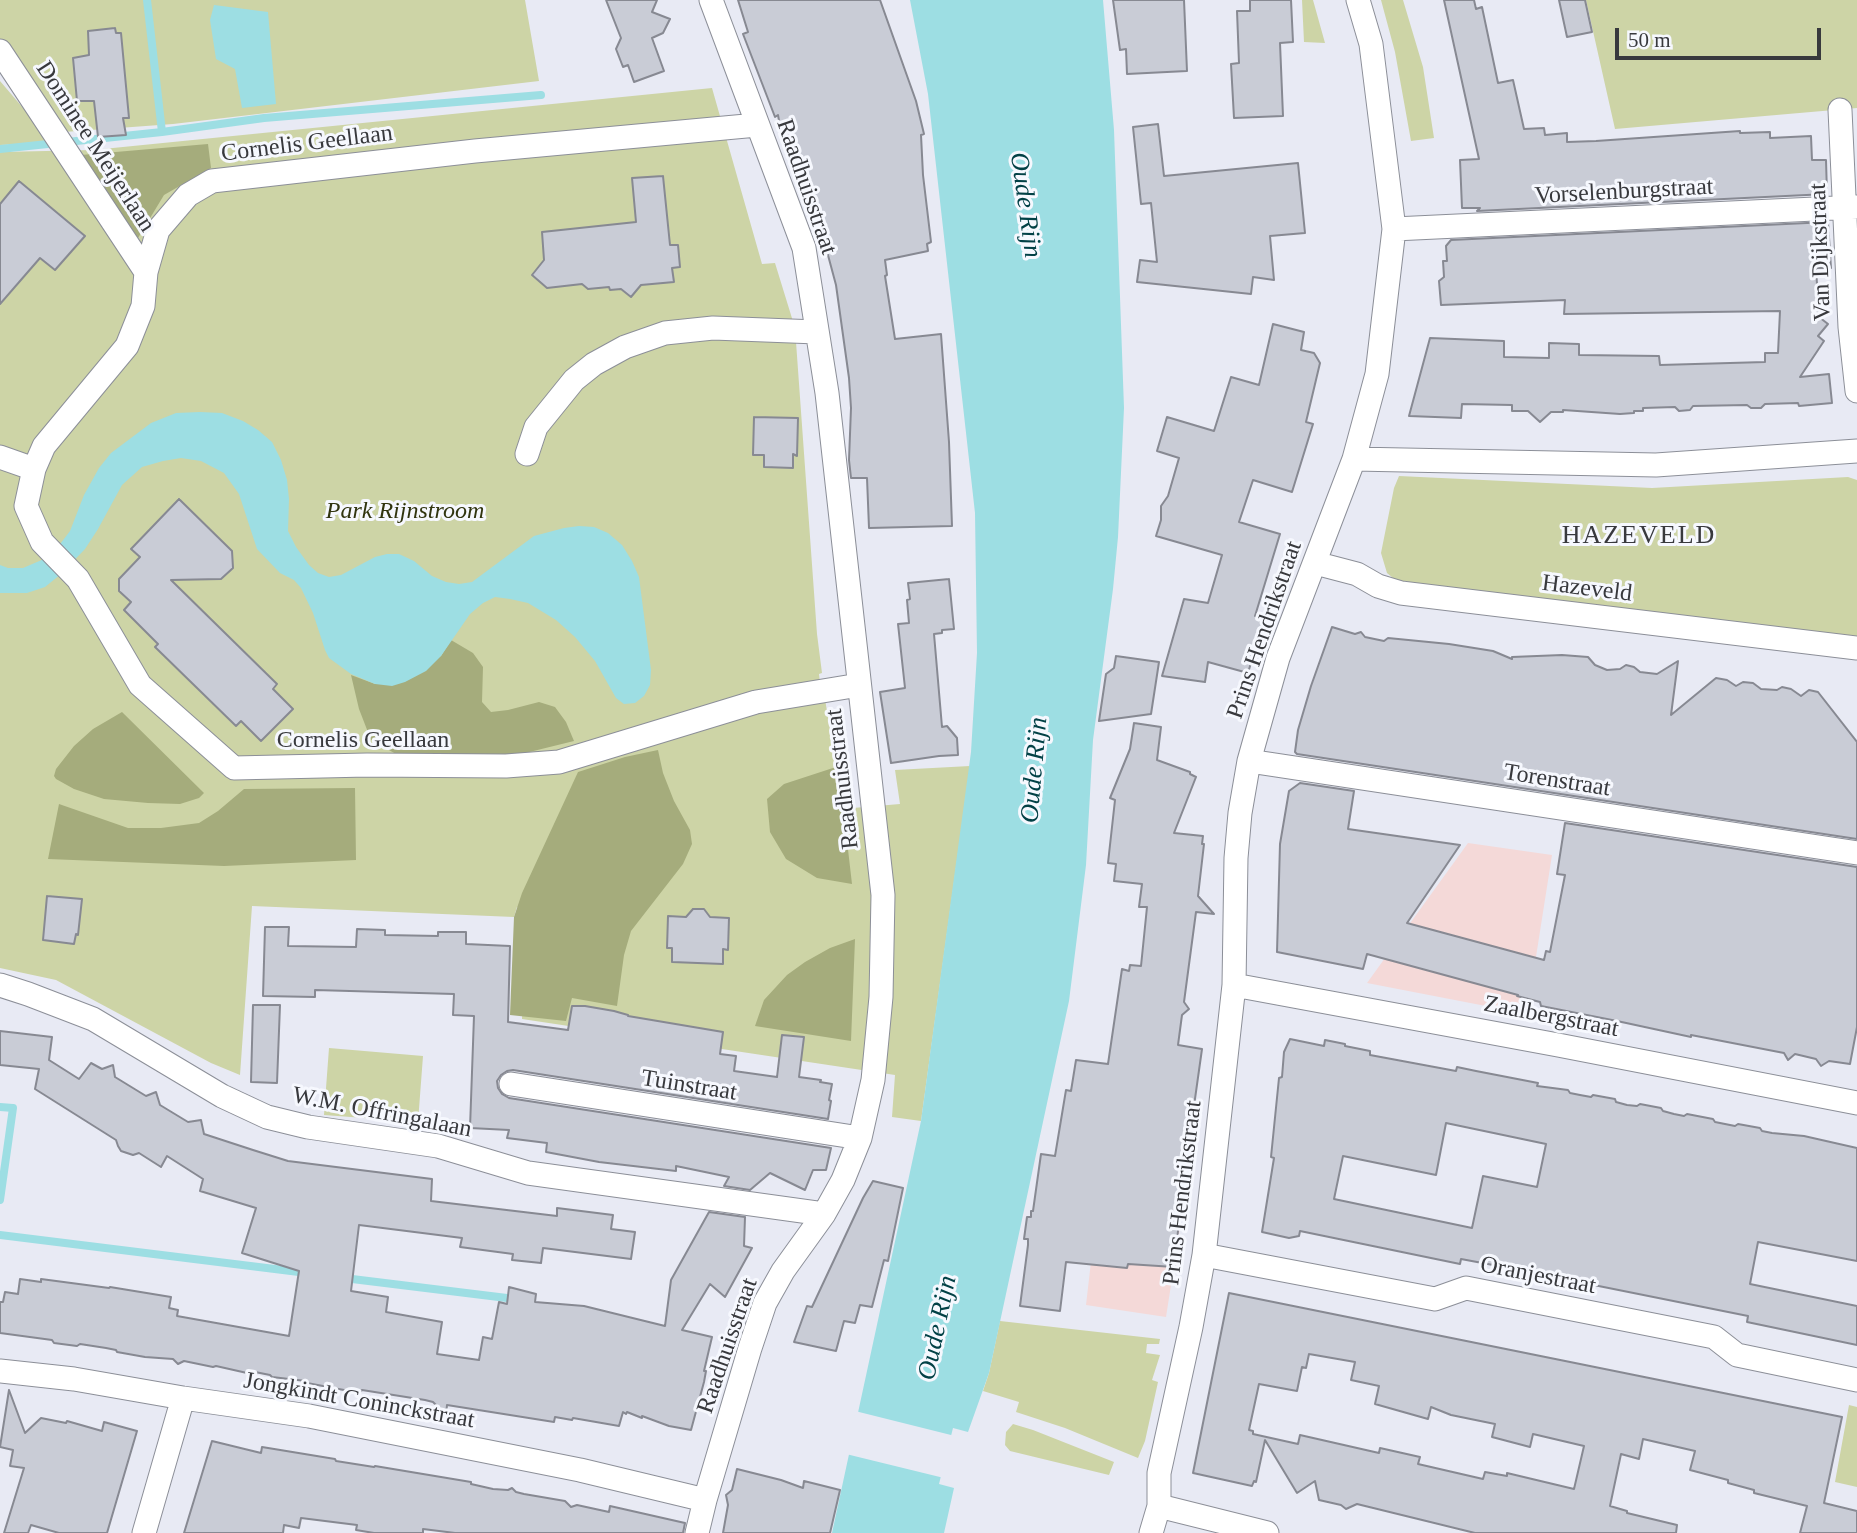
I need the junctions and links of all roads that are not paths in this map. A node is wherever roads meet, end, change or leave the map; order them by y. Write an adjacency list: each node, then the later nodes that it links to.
1 (712, 0): 5 (street, Raadhuisstraat)
2 (1358, 0): 7 (street, Prins Hendrikstraat)
3 (0, 51): 8 (street, Dominee Meijerlaan)
4 (1840, 110): 6 (street, Van Dijkstraat)
5 (757, 125): 8 (street, Cornelis Geellaan); 9 (street, Raadhuisstraat)
6 (1851, 208): 7 (street, Vorselenburgstraat); 10 (street, Van Dijkstraat)
7 (1394, 229): 14 (street, Prins Hendrikstraat)
8 (146, 272): 15 (street, Cornelis Geellaan)
9 (817, 332): 12 (street); 18 (street, Raadhuisstraat)
10 (1857, 391)
11 (1857, 451): 14 (street)
12 (527, 454)
13 (0, 457): 15 (street)
14 (1354, 458): 16 (street, Prins Hendrikstraat)
15 (34, 469): 18 (street, Cornelis Geellaan)
16 (1315, 563): 17 (street, Hazeveld); 19 (street, Prins Hendrikstraat)
17 (1857, 648)
18 (859, 685): 25 (street, Raadhuisstraat)
19 (1249, 761): 20 (street, Torenstraat); 22 (street, Prins Hendrikstraat)
20 (1857, 853)
21 (0, 985): 26 (street, W.M. Offringalaan)
22 (1234, 985): 24 (street, Zaalbergstraat); 27 (street, Prins Hendrikstraat)
23 (511, 1084): 25 (street, Tuinstraat)
24 (1857, 1103)
25 (860, 1138): 26 (street, Raadhuisstraat)
26 (824, 1214): 31 (street, Raadhuisstraat)
27 (1204, 1255): 29 (street, Oranjestraat); 32 (street, Prins Hendrikstraat)
28 (0, 1371): 30 (street, Jongkindt Coninckstraat)
29 (1857, 1380)
30 (183, 1398): 31 (street, Jongkindt Coninckstraat); 33 (street)
31 (705, 1500): 34 (street, Raadhuisstraat)
32 (1159, 1506): 35 (street, Prins Hendrikstraat); 36 (street)
33 (144, 1533)
34 (697, 1533)
35 (1151, 1533)
36 (1267, 1533)

